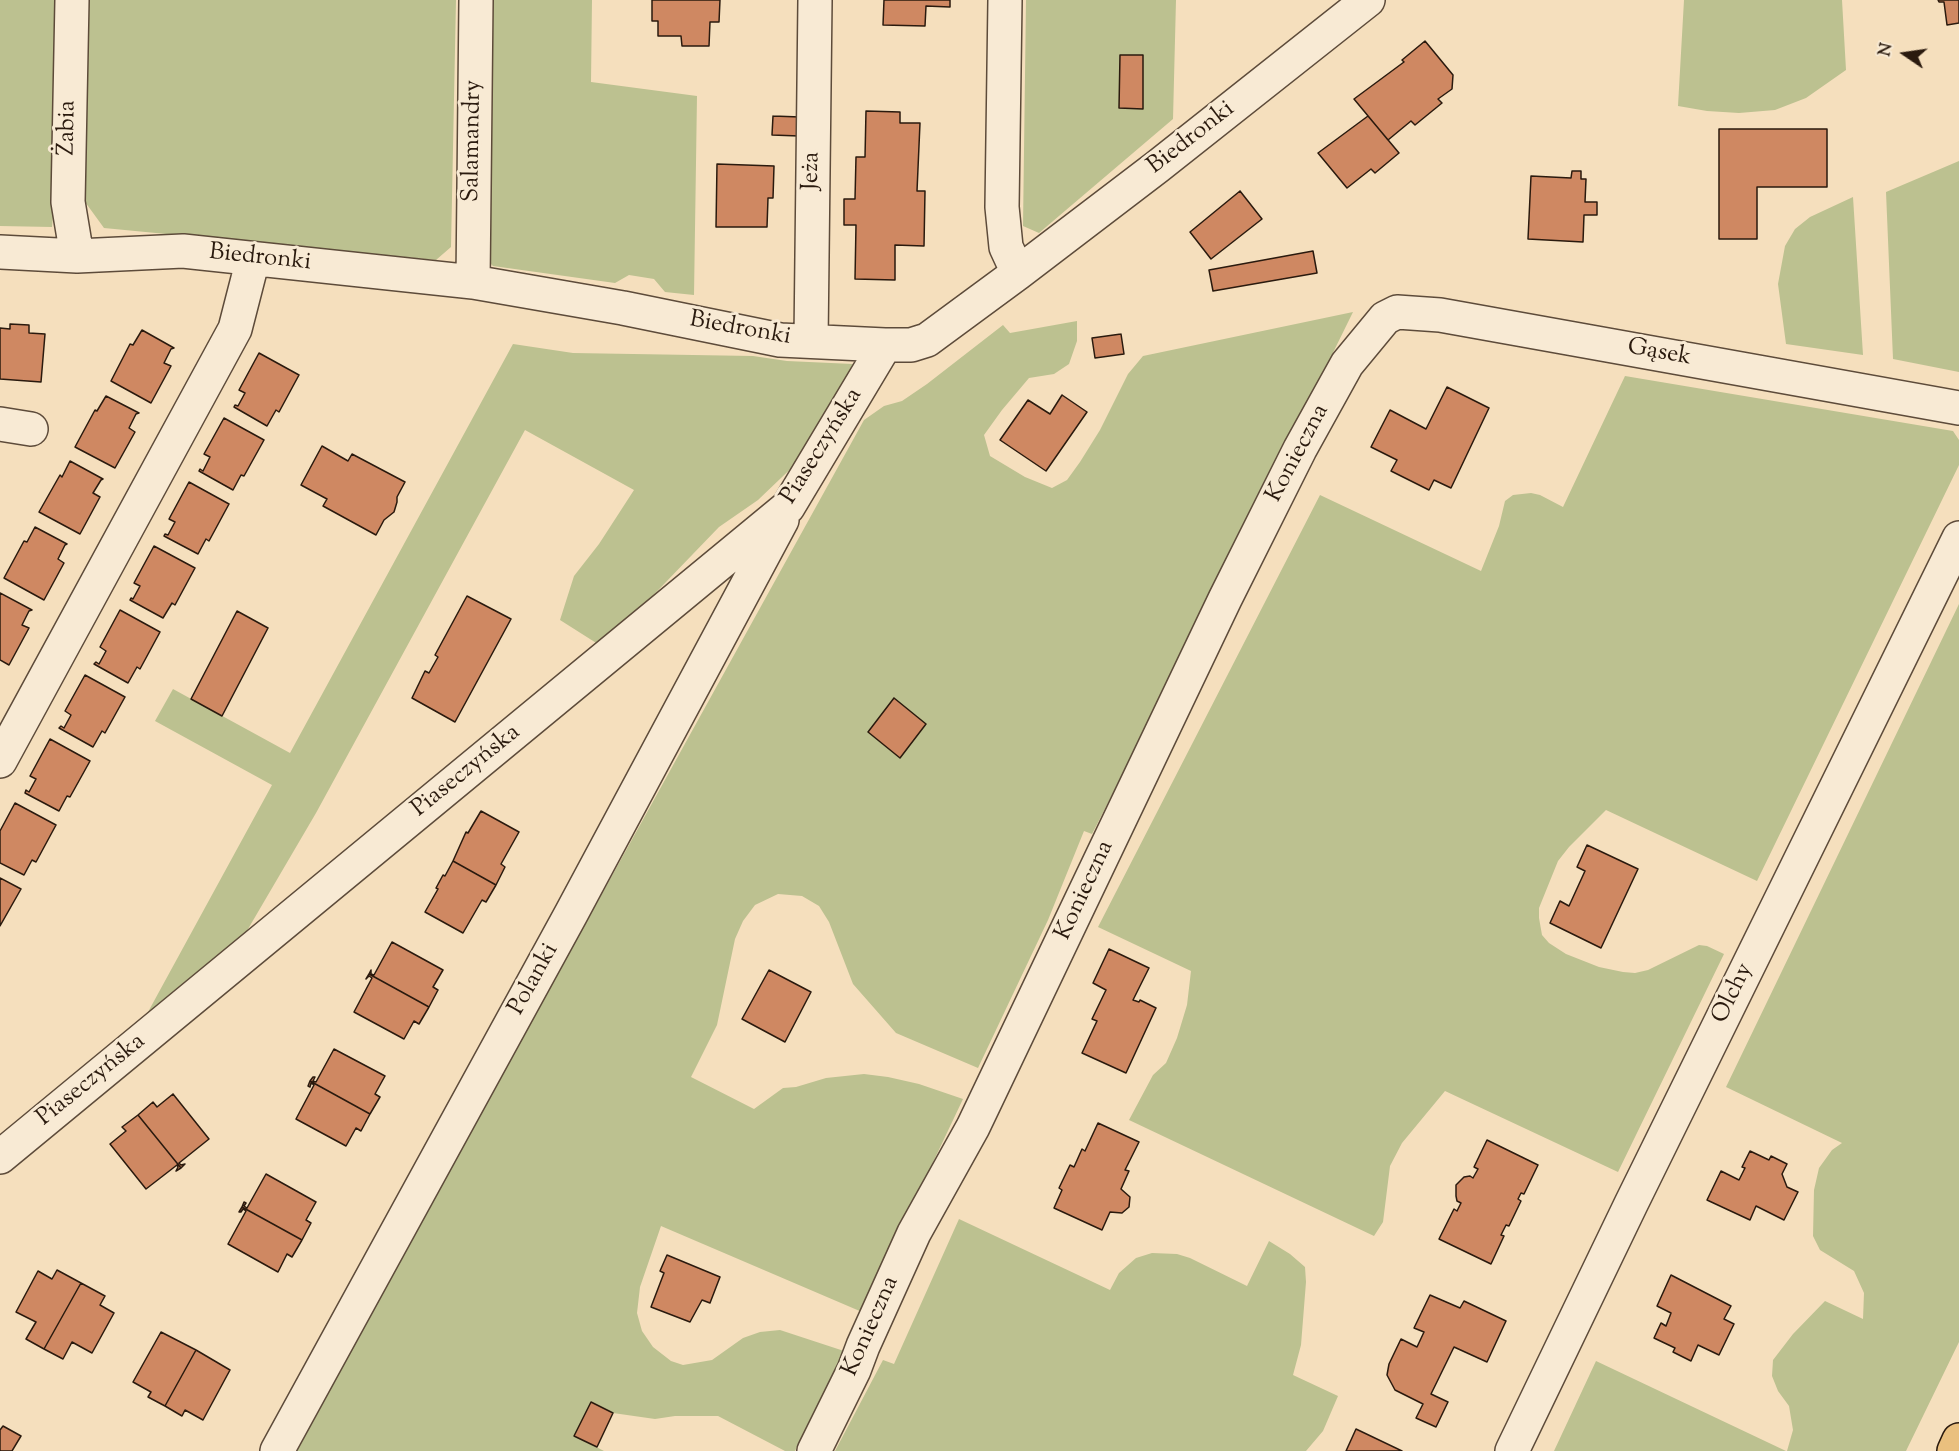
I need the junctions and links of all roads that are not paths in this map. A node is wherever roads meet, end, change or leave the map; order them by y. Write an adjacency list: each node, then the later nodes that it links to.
1 (72, 0): 7 (street, Żabia)
2 (476, 0): 10 (street, Salamandry)
3 (815, 0): 12 (street, Jeża)
4 (1005, 0): 9 (street)
5 (1368, 0): 9 (street, Biedronki)
6 (0, 252): 7 (street, Biedronki)
7 (77, 256): 8 (street, Biedronki)
8 (253, 258): 10 (street, Biedronki); 17 (street)
9 (1018, 273): 13 (street, Biedronki)
10 (473, 282): 12 (street, Biedronki)
11 (1368, 337): 14 (street, Gąsek); 21 (street, Konieczna)
12 (811, 341): 13 (street, Biedronki)
13 (885, 345): 15 (street, Piaseczyńska)
14 (1959, 408)
15 (788, 507): 18 (street, Piaseczyńska); 20 (street, Polanki)
16 (1959, 538): 22 (street, Olchy)
17 (0, 760)
18 (0, 1156)
19 (1959, 1440): 23 (main road)
20 (277, 1451)
21 (813, 1451)
22 (1512, 1451)
23 (1954, 1451)

